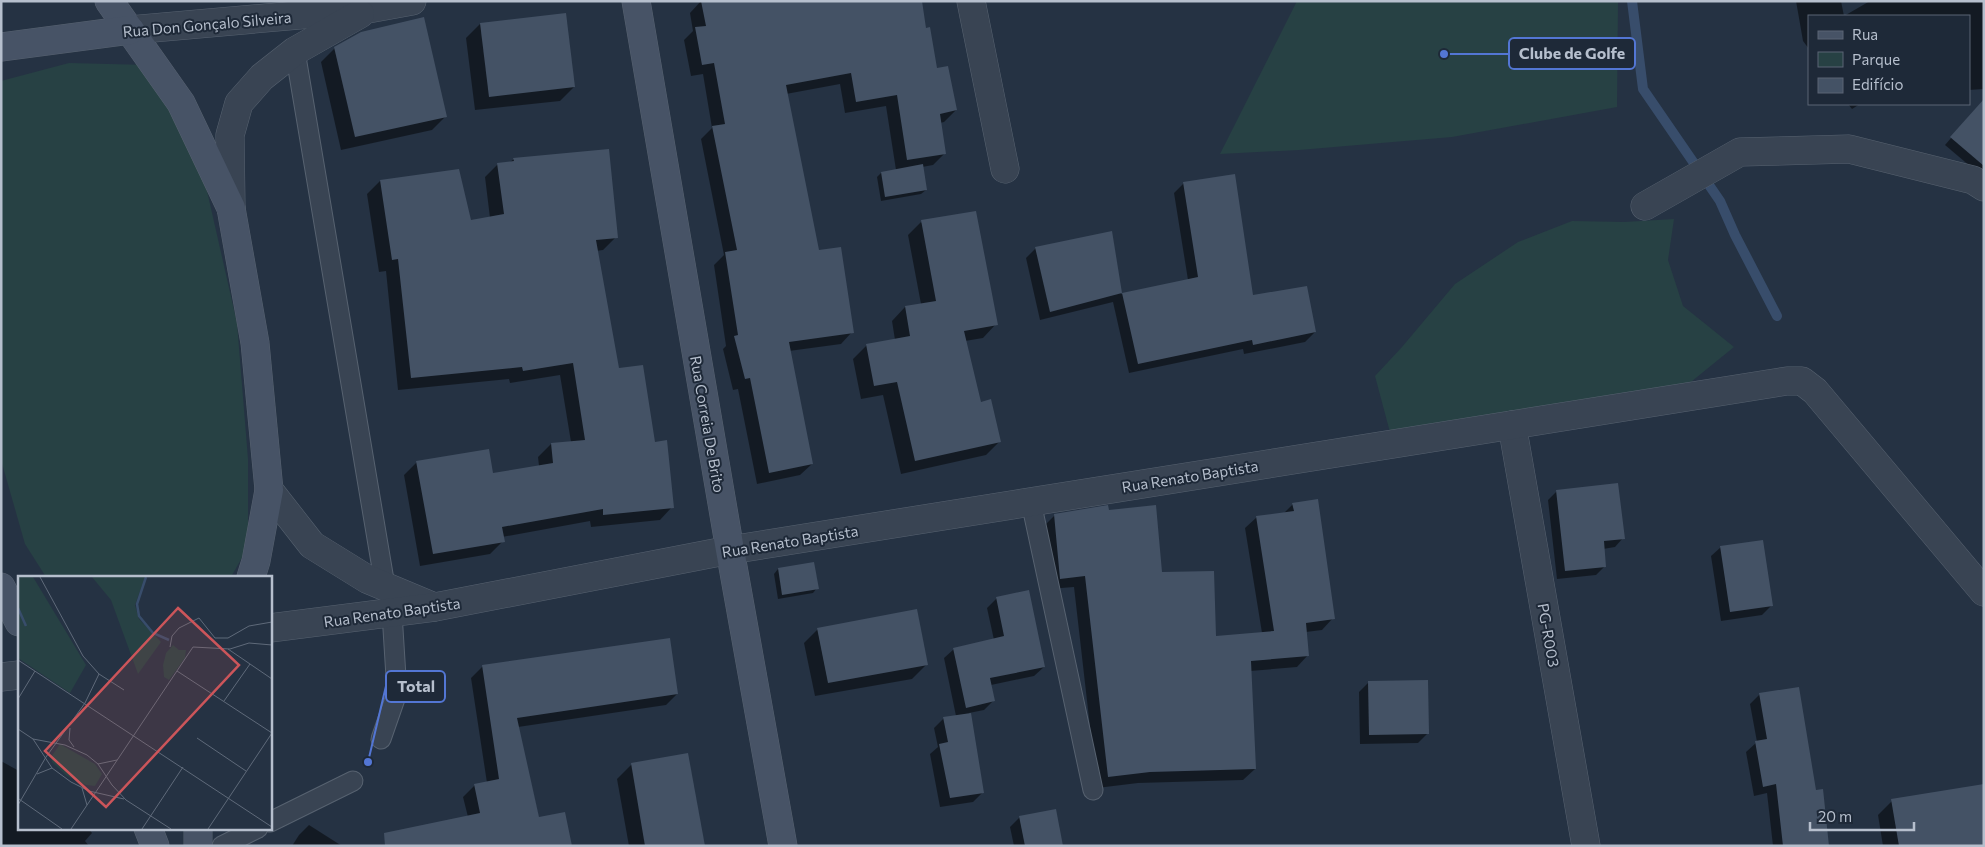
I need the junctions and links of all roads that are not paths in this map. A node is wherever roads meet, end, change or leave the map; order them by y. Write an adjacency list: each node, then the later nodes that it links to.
1 (109, 1): 6 (street)
2 (412, 1): 5 (street, Rua Don Gonçalo Silveira)
3 (636, 1): 16 (street, Rua Correia De Brito)
4 (971, 1): 9 (street)
5 (368, 9): 6 (street, Rua Don Gonçalo Silveira); 8 (street)
6 (130, 30): 7 (street, Rua Don Gonçalo Silveira); 12 (street)
7 (1, 46)
8 (295, 51): 12 (street); 18 (lane)
9 (1005, 169)
10 (1984, 186): 11 (street)
11 (1645, 206)
12 (231, 208): 14 (street)
13 (1512, 425): 15 (street, Rua Renato Baptista); 20 (street, Rua Renato Baptista); 38 (street, PG-R003)
14 (269, 490): 17 (street); 18 (street)
15 (1031, 502): 16 (street, Rua Renato Baptista); 29 (lane)
16 (730, 550): 21 (street, Rua Renato Baptista); 37 (street, Rua Correia De Brito)
17 (251, 576)
18 (385, 586): 21 (street)
19 (1, 588): 23 (street)
20 (1984, 592)
21 (435, 607): 22 (street, Rua Renato Baptista)
22 (392, 613): 24 (street, Rua Renato Baptista); 27 (lane)
23 (18, 620)
24 (271, 628)
25 (18, 675): 26 (street)
26 (1, 677)
27 (381, 739)
28 (352, 782): 30 (lane)
29 (1093, 790)
30 (271, 822)
31 (149, 830): 34 (street)
32 (198, 830): 35 (street)
33 (254, 830): 36 (lane)
34 (155, 846)
35 (198, 846)
36 (222, 846)
37 (783, 846)
38 (1586, 846)

